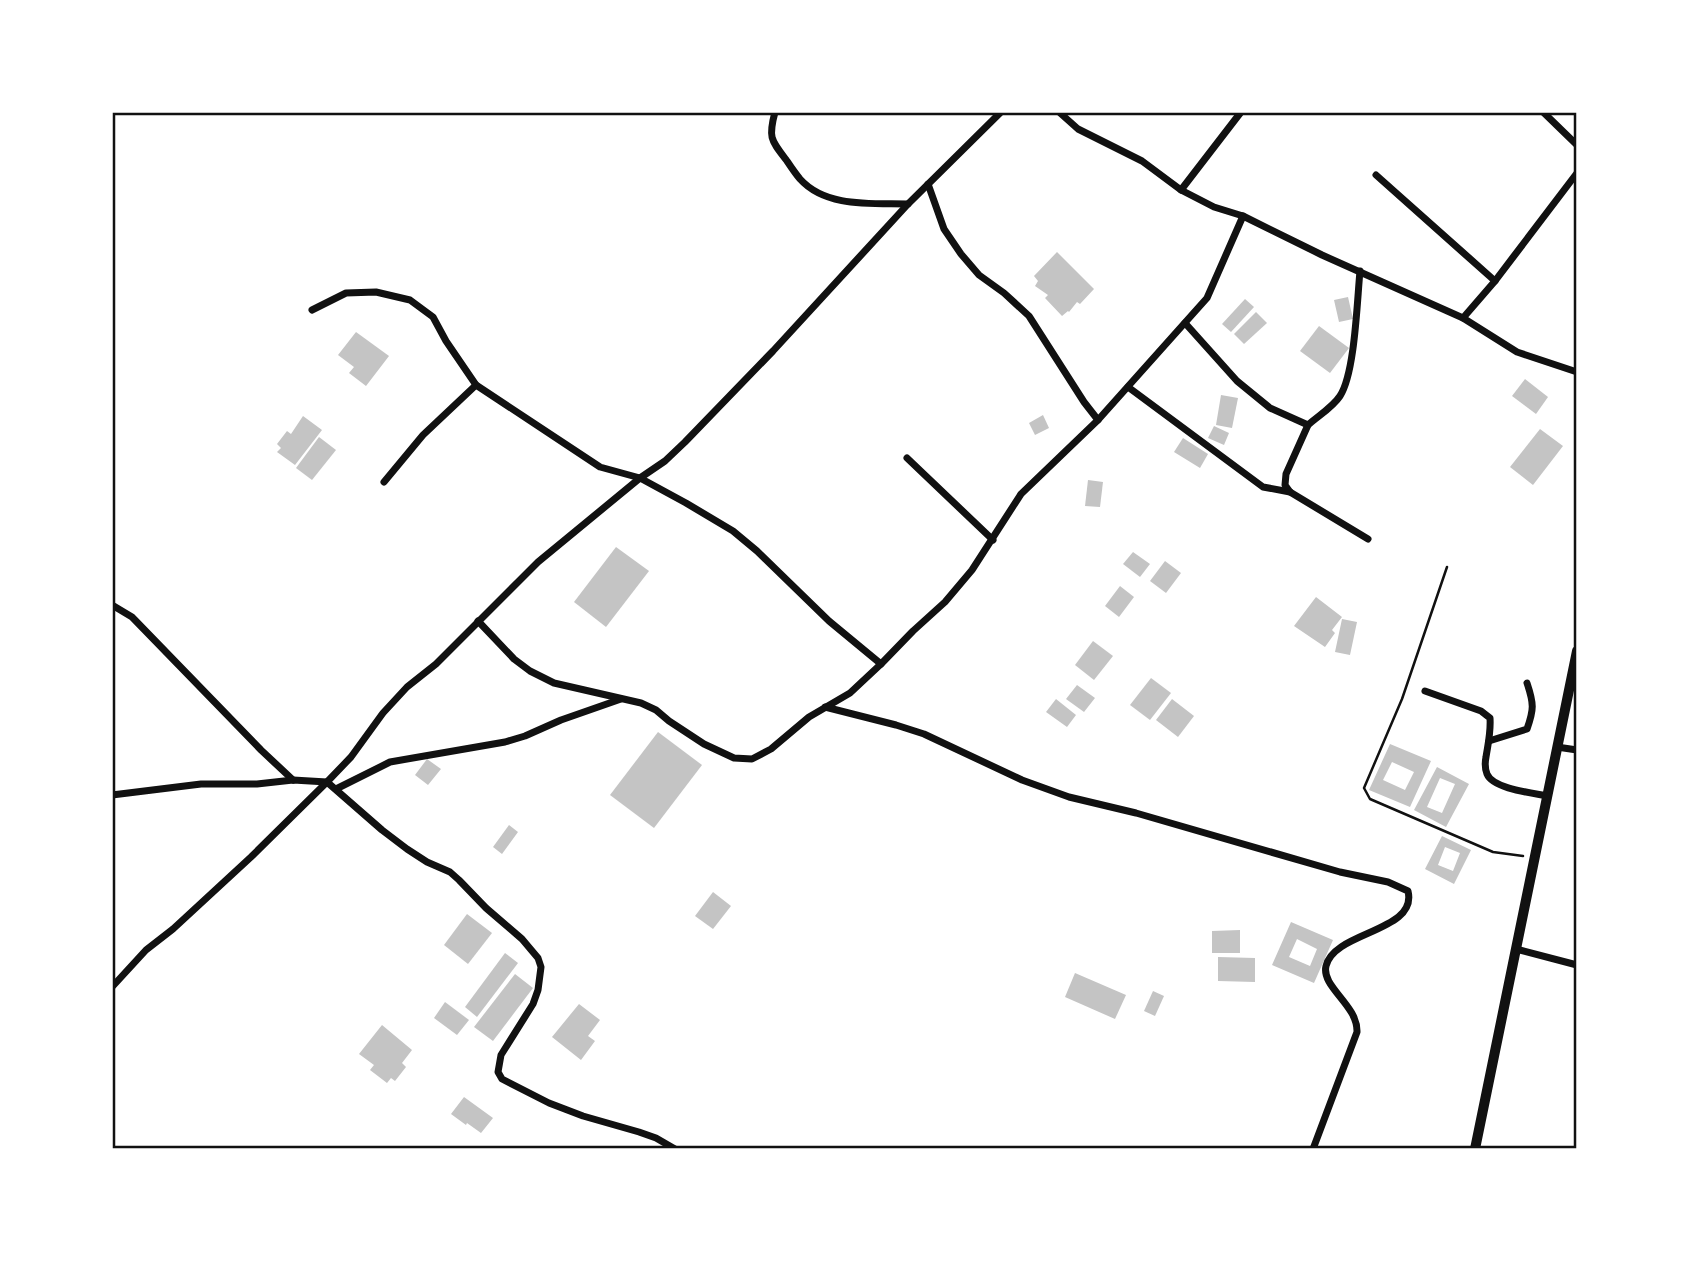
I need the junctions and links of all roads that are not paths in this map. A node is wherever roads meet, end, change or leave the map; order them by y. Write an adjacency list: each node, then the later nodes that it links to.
1 (775, 112): 11 (street)
2 (1000, 112): 9 (street)
3 (1059, 112): 10 (street)
4 (1241, 112): 10 (street)
5 (1543, 112): 6 (street)
6 (1577, 145)
7 (1577, 173): 14 (street)
8 (1376, 175): 14 (street)
9 (928, 184): 11 (street); 21 (street)
10 (1181, 190): 12 (street)
11 (908, 204): 24 (street)
12 (1243, 216): 13 (street); 17 (street)
13 (1360, 271): 16 (street); 22 (street)
14 (1495, 281): 16 (street)
15 (312, 310): 19 (street)
16 (1463, 318): 18 (street)
17 (1185, 323): 20 (street); 22 (street)
18 (1577, 372)
19 (476, 384): 24 (street); 25 (street)
20 (1128, 387): 21 (street); 26 (street)
21 (1098, 420): 28 (street)
22 (1308, 425): 26 (street)
23 (907, 458): 28 (street)
24 (639, 478): 30 (street); 32 (street)
25 (384, 482)
26 (1290, 492): 27 (street)
27 (1368, 539)
28 (993, 540): 32 (street)
29 (112, 605): 40 (street)
30 (478, 621): 35 (street); 41 (street)
31 (1577, 651): 38 (street)
32 (881, 664): 36 (street)
33 (1527, 683): 37 (street)
34 (1425, 691): 37 (street)
35 (622, 698): 36 (street); 42 (street)
36 (825, 707): 49 (street)
37 (1489, 741): 44 (street)
38 (1557, 747): 39 (street); 44 (street)
39 (1577, 750)
40 (293, 780): 41 (street); 43 (street)
41 (327, 782): 42 (street); 47 (street)
42 (336, 789): 48 (street)
43 (112, 795)
44 (1548, 796): 45 (street)
45 (1516, 949): 46 (street); 50 (street)
46 (1577, 965)
47 (112, 987)
48 (675, 1149)
49 (1313, 1149)
50 (1475, 1149)

